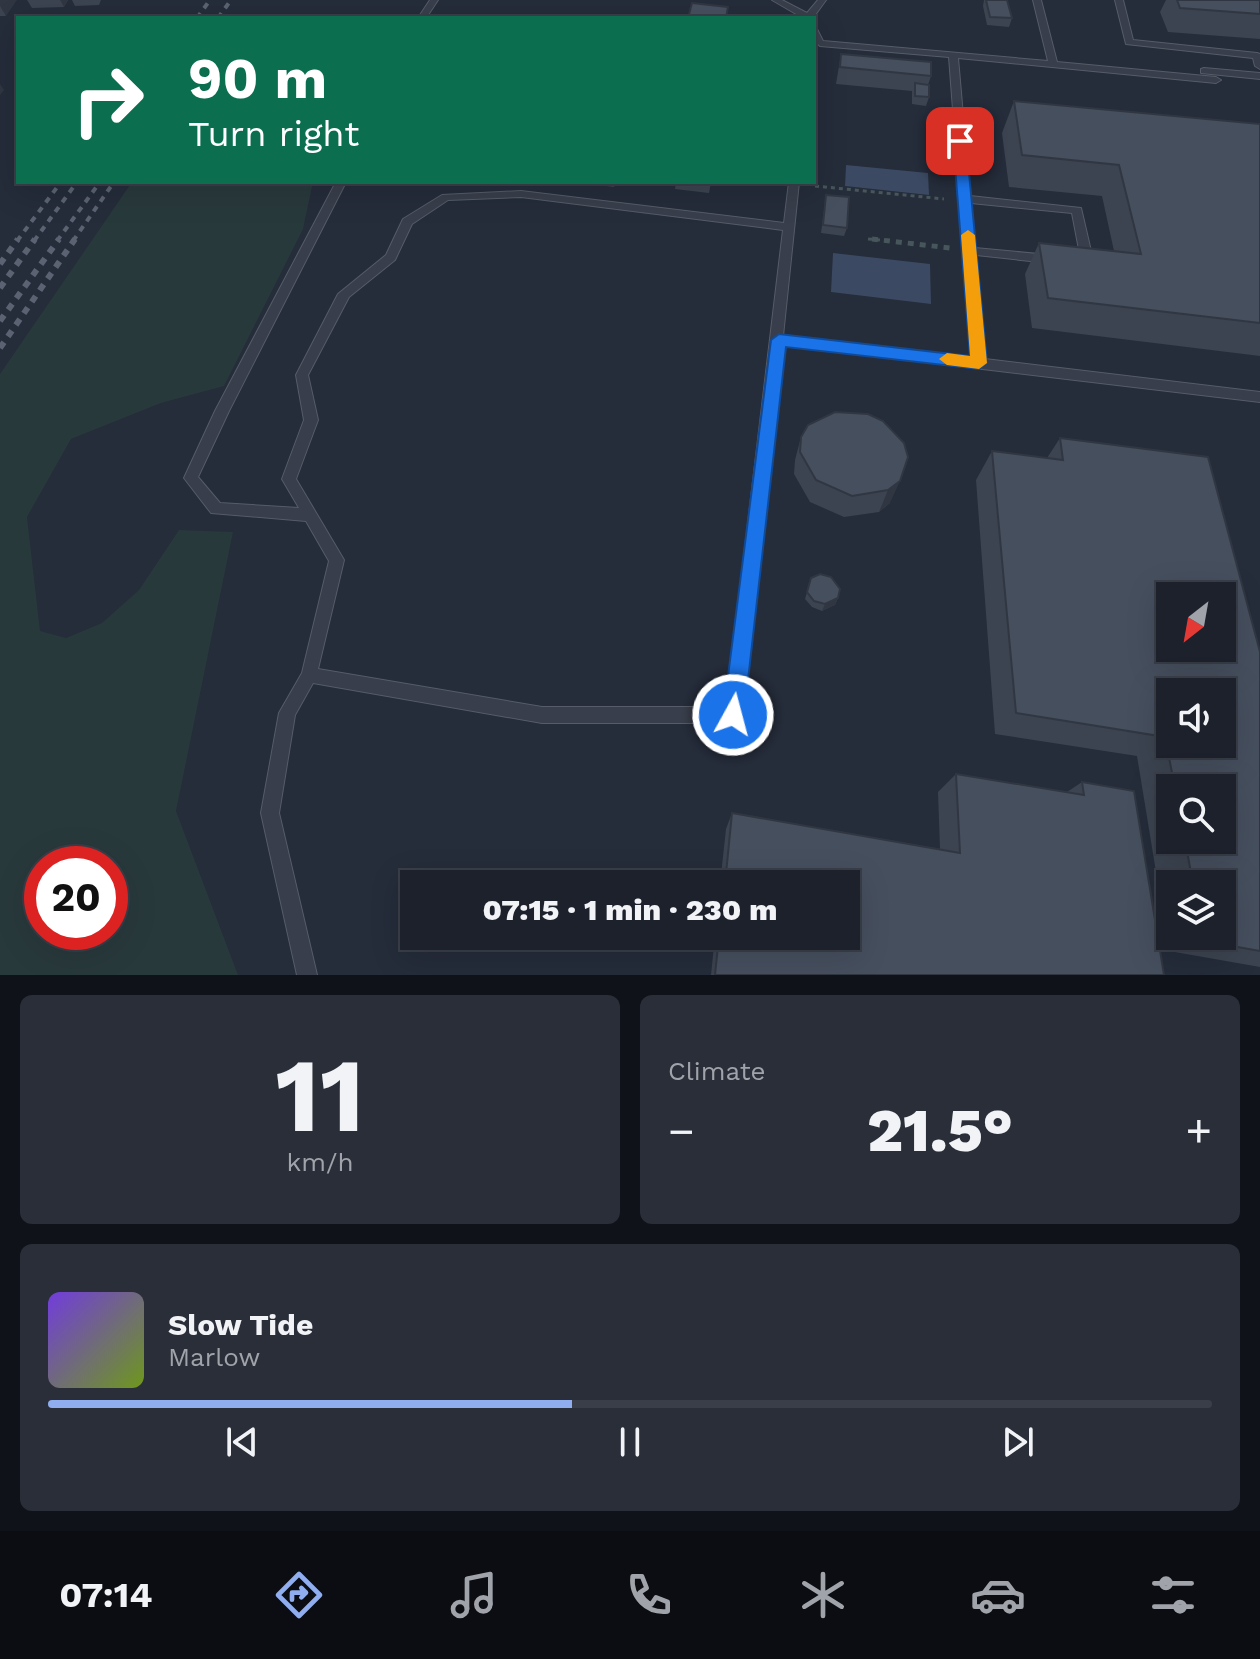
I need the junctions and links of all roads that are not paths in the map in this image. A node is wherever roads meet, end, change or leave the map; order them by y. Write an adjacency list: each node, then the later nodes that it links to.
1 (776, 0): 5 (lane)
2 (822, 0): 6 (lane)
3 (1037, 0): 12 (lane)
4 (1119, 0): 11 (lane)
5 (807, 16)
6 (810, 16)
7 (816, 35): 8 (lane)
8 (820, 43): 9 (lane); 10 (lane)
9 (816, 50)
10 (953, 55): 12 (lane); 19 (lane)
11 (1259, 60)
12 (1053, 64): 13 (lane)
13 (1129, 71): 14 (lane); 15 (lane)
14 (1260, 76)
15 (1216, 80)
16 (340, 184): 27 (lane)
17 (794, 184): 20 (lane)
18 (524, 188): 20 (lane); 27 (lane)
19 (965, 200): 21 (lane); 23 (lane)
20 (789, 227): 24 (lane)
21 (970, 251): 22 (lane); 25 (lane)
22 (1059, 260)
23 (1073, 262)
24 (779, 340): 25 (lane); 28 (lane)
25 (979, 363): 26 (lane)
26 (1260, 397)
27 (309, 515): 28 (lane)
28 (309, 675): 29 (lane)
29 (307, 975)

